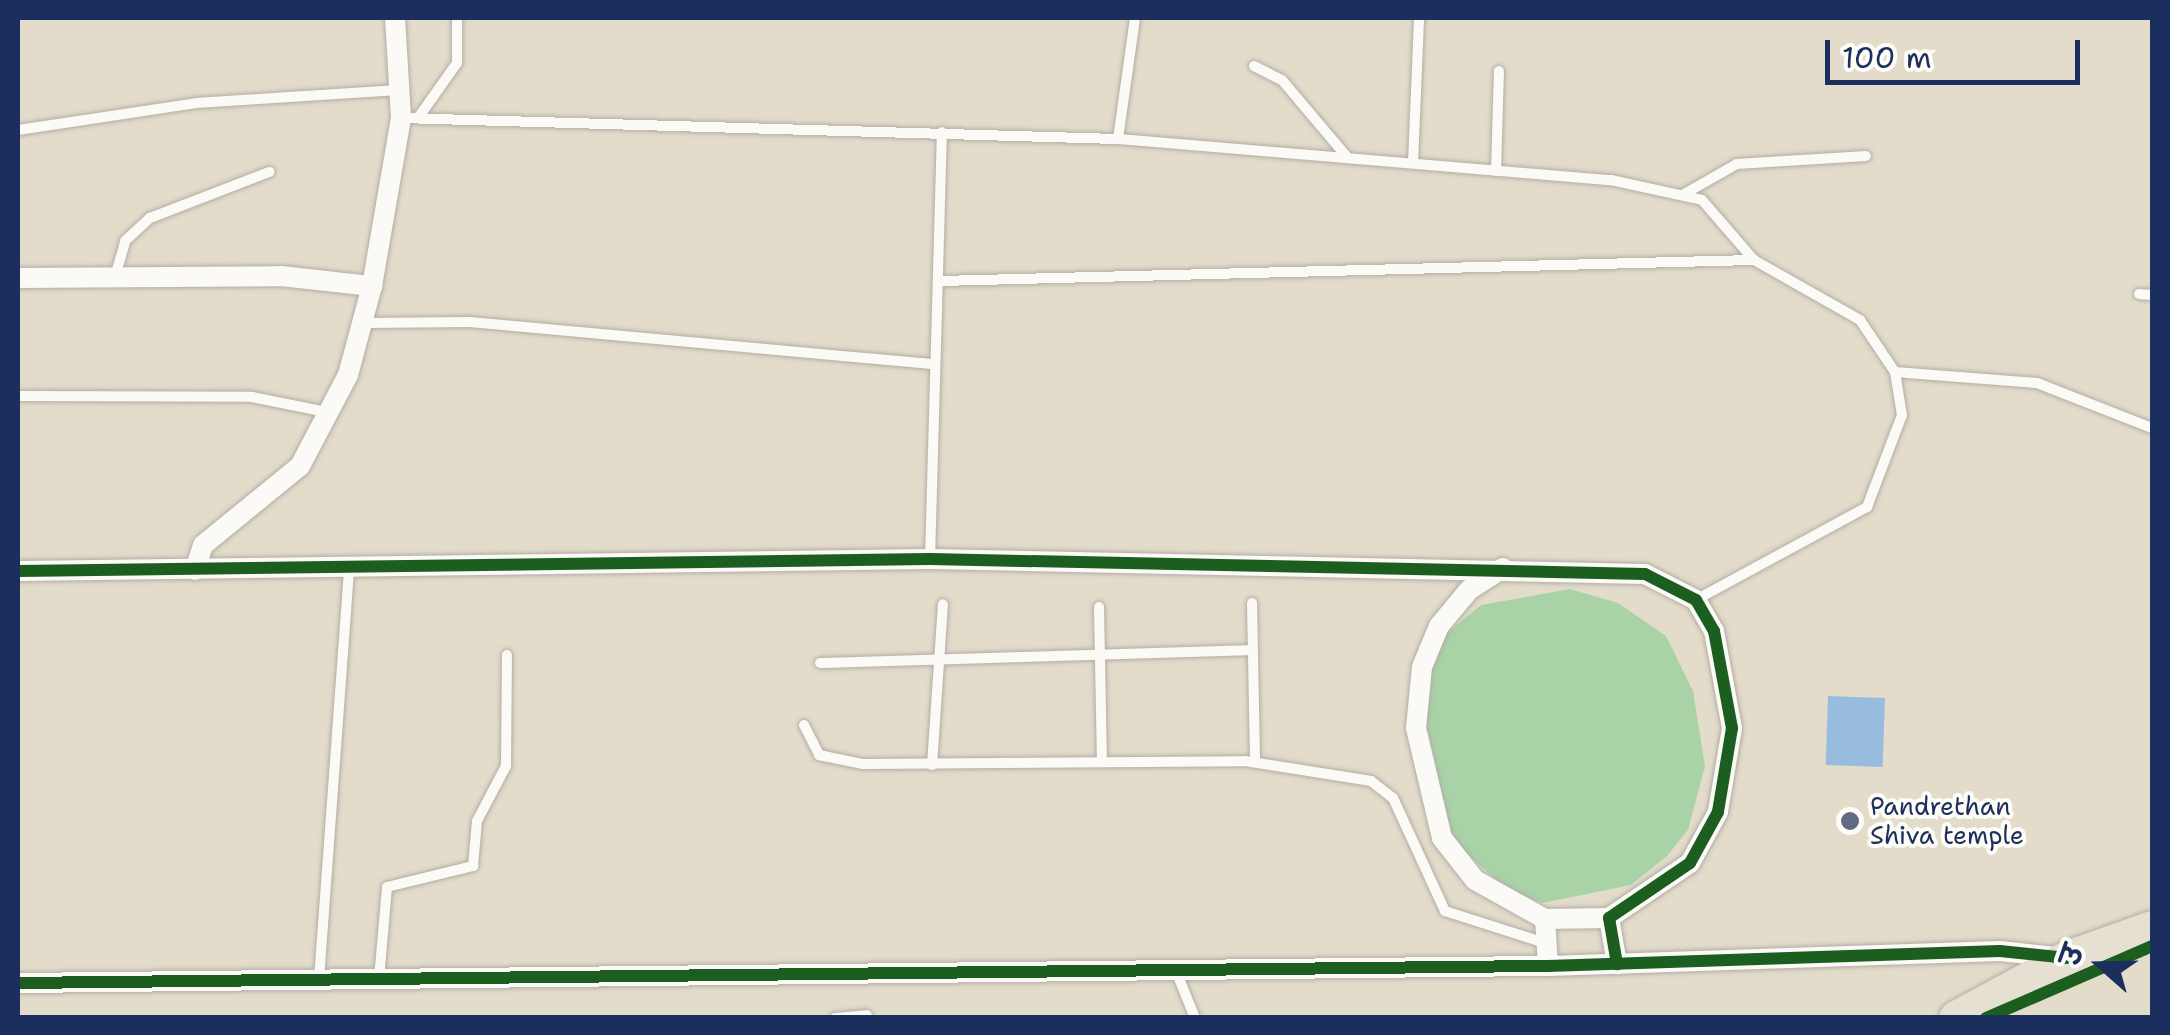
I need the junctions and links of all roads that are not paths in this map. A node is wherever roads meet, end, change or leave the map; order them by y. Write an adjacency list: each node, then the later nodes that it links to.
1 (395, 18): 7 (street)
2 (456, 18): 8 (lane)
3 (1135, 18): 11 (lane)
4 (1420, 18): 14 (lane)
5 (1254, 66): 13 (lane)
6 (1499, 71): 15 (lane)
7 (400, 90): 8 (street); 9 (lane)
8 (410, 118): 10 (lane); 22 (street)
9 (18, 130)
10 (942, 132): 11 (lane); 21 (lane)
11 (1118, 138): 13 (lane)
12 (1866, 156): 17 (lane)
13 (1348, 158): 14 (lane)
14 (1413, 164): 15 (lane)
15 (1496, 170): 17 (lane)
16 (269, 172): 20 (lane)
17 (1684, 194): 18 (lane)
18 (1754, 260): 21 (lane); 27 (lane)
19 (18, 278): 20 (street)
20 (115, 278): 22 (street)
21 (940, 281): 26 (lane)
22 (372, 286): 25 (street)
23 (2139, 294): 24 (lane)
24 (2152, 295)
25 (364, 323): 26 (lane); 29 (street)
26 (932, 364): 31 (lane)
27 (1896, 372): 30 (lane); 36 (lane)
28 (18, 396): 29 (lane)
29 (332, 414): 34 (street)
30 (2152, 428)
31 (930, 559): 32 (street); 33 (street)
32 (348, 568): 34 (street); 59 (lane)
33 (1503, 568): 36 (street); 50 (street)
34 (196, 570): 35 (street)
35 (18, 571)
36 (1696, 600): 49 (street)
37 (1252, 603): 40 (lane)
38 (942, 604): 43 (lane)
39 (1099, 607): 41 (lane)
40 (1250, 650): 41 (lane); 46 (lane)
41 (1100, 652): 43 (lane); 47 (lane)
42 (507, 655): 58 (lane)
43 (938, 658): 44 (lane); 48 (lane)
44 (820, 663)
45 (804, 724): 48 (lane)
46 (1255, 761): 47 (lane); 52 (lane)
47 (1102, 762): 48 (lane)
48 (932, 765)
49 (1610, 918): 50 (street); 55 (street)
50 (1545, 919): 52 (street)
51 (2152, 928): 54 (highway)
52 (1546, 943): 56 (street)
53 (2152, 946): 65 (highway)
54 (2068, 958): 55 (street); 64 (highway)
55 (1617, 964): 56 (street)
56 (1548, 966): 57 (street)
57 (1176, 970): 58 (street); 63 (lane)
58 (378, 978): 59 (street)
59 (319, 980): 60 (street)
60 (18, 983)
61 (867, 1015): 62 (lane)
62 (835, 1018)
63 (1195, 1018)
64 (1956, 1018)
65 (1986, 1018)

